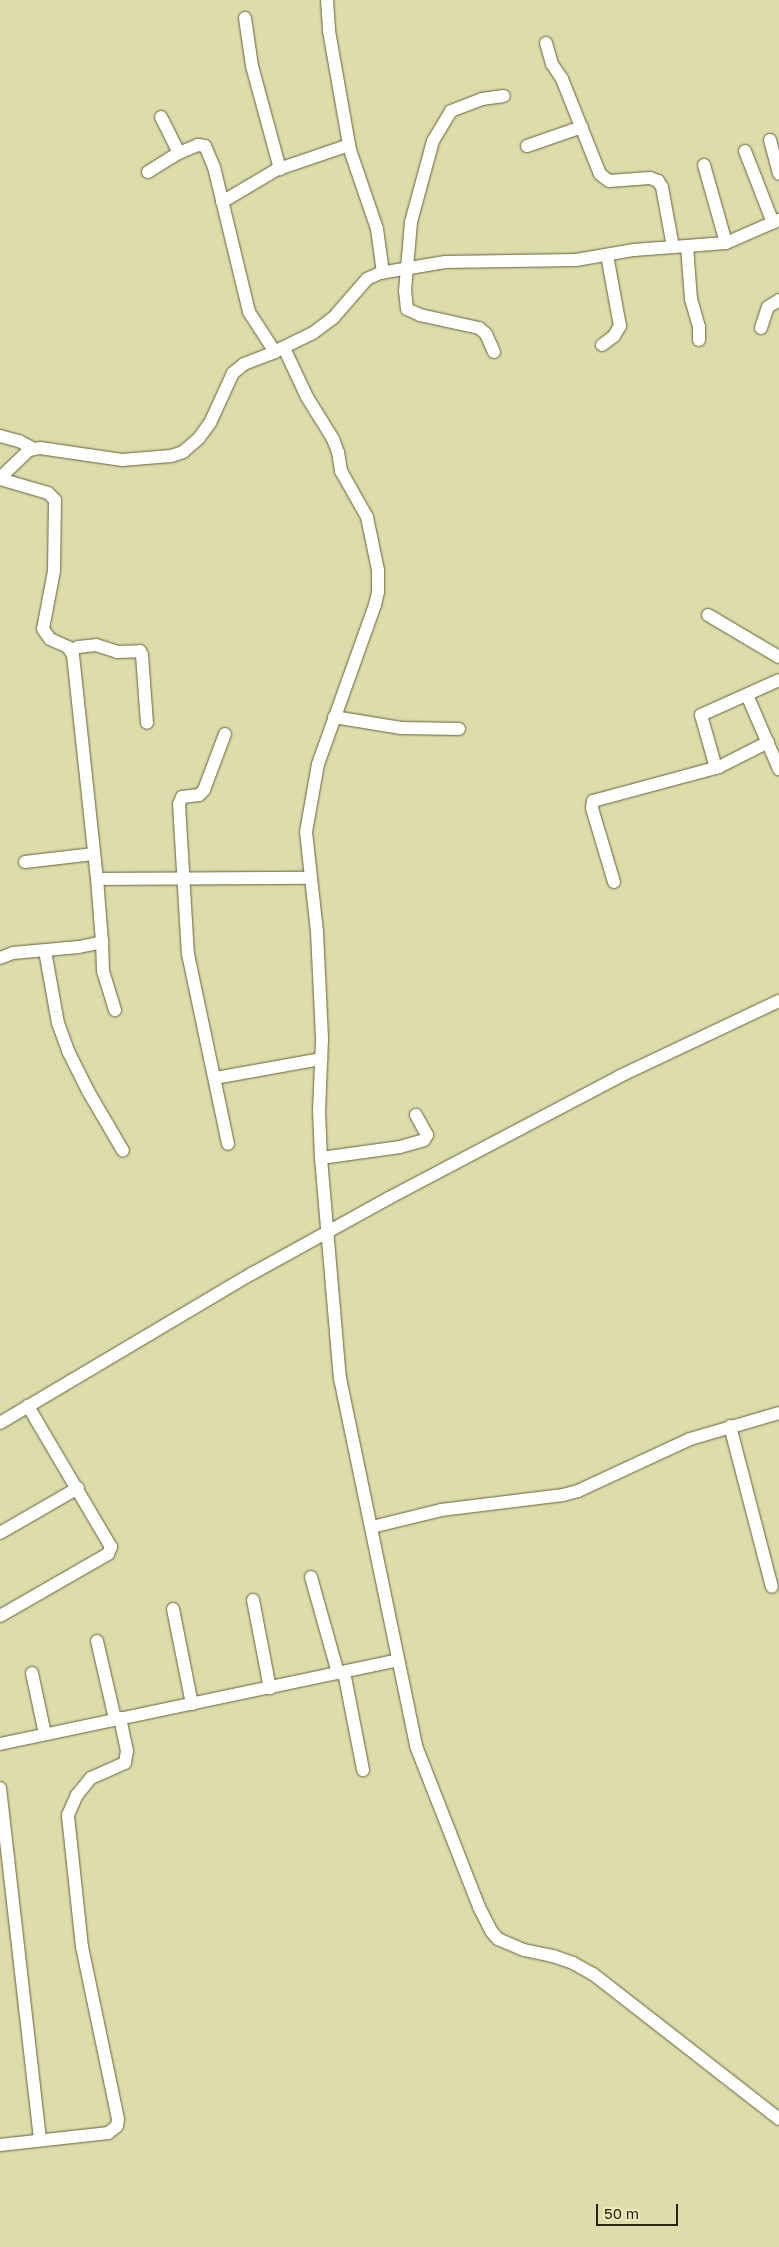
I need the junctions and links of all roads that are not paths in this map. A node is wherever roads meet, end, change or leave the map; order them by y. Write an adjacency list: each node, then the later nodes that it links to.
1 (327, 0): 8 (street)
2 (245, 18): 13 (street)
3 (546, 43): 6 (street)
4 (504, 96): 22 (street)
5 (161, 117): 11 (street)
6 (582, 127): 9 (street); 20 (street)
7 (770, 140): 15 (street)
8 (349, 145): 13 (street); 23 (street)
9 (527, 146)
10 (745, 151): 17 (street)
11 (179, 153): 14 (street); 16 (street)
12 (704, 165): 18 (street)
13 (280, 169): 16 (street)
14 (148, 172)
15 (779, 174)
16 (222, 202): 28 (street)
17 (776, 222): 18 (street)
18 (726, 244): 19 (street)
19 (687, 246): 20 (street); 26 (street)
20 (673, 248): 21 (street)
21 (607, 255): 22 (street); 27 (street)
22 (406, 269): 23 (street); 29 (street)
23 (383, 273): 28 (street)
24 (779, 300): 25 (street)
25 (761, 328)
26 (699, 340)
27 (602, 345)
28 (279, 350): 31 (street); 38 (street)
29 (494, 352)
30 (0, 436): 31 (street)
31 (34, 449): 32 (street)
32 (0, 479): 34 (street)
33 (708, 614): 35 (street)
34 (71, 651): 39 (street); 45 (street)
35 (779, 657)
36 (779, 680): 37 (street)
37 (747, 695): 42 (street); 43 (street)
38 (334, 717): 40 (street); 47 (street)
39 (147, 723)
40 (459, 729)
41 (225, 734): 49 (street)
42 (768, 742): 43 (street); 44 (street)
43 (716, 768): 50 (street)
44 (779, 769)
45 (94, 854): 46 (street); 48 (street)
46 (25, 862)
47 (311, 878): 49 (street); 56 (street)
48 (97, 879): 49 (street); 51 (street)
49 (183, 879): 57 (street)
50 (614, 882)
51 (102, 942): 52 (street); 55 (street)
52 (45, 951): 53 (street); 60 (street)
53 (0, 958)
54 (779, 1001): 62 (street)
55 (115, 1010)
56 (320, 1059): 57 (street); 61 (street)
57 (215, 1078): 59 (street)
58 (416, 1115): 61 (street)
59 (228, 1144)
60 (123, 1151)
61 (321, 1158): 62 (street)
62 (327, 1232): 63 (street); 68 (street)
63 (28, 1406): 65 (street); 67 (street)
64 (779, 1413): 66 (street)
65 (0, 1423)
66 (730, 1426): 68 (street); 71 (street)
67 (78, 1488): 69 (street); 74 (street)
68 (372, 1526): 76 (street)
69 (0, 1533)
70 (311, 1577): 77 (street)
71 (772, 1587)
72 (253, 1600): 79 (street)
73 (173, 1609): 80 (street)
74 (0, 1616)
75 (97, 1641): 81 (street)
76 (398, 1660): 77 (street); 88 (street)
77 (341, 1672): 79 (street); 84 (street)
78 (32, 1673): 82 (street)
79 (270, 1688): 80 (street)
80 (192, 1704): 81 (street)
81 (118, 1719): 82 (street); 89 (street)
82 (44, 1734): 83 (street)
83 (0, 1744)
84 (364, 1770)
85 (0, 1788): 86 (street)
86 (2, 1821): 87 (street)
87 (6, 1893): 89 (street)
88 (779, 2120)
89 (40, 2140): 90 (street)
90 (0, 2145)

